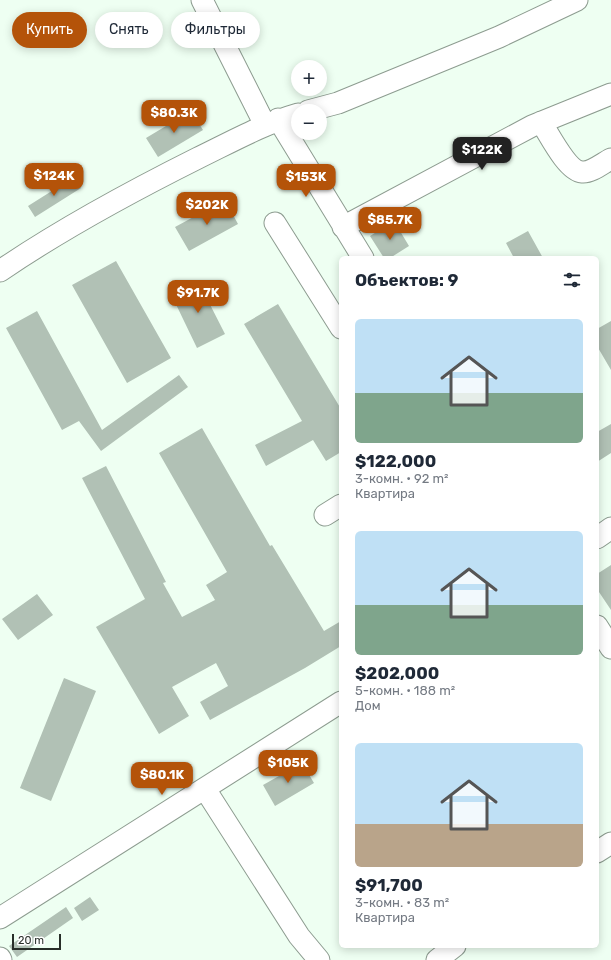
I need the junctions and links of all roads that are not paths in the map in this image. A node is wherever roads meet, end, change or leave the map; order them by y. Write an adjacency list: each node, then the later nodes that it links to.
1 (202, 0): 5 (street)
2 (577, 0): 4 (street)
3 (611, 94): 6 (street)
4 (327, 106)
5 (281, 120): 9 (street); 11 (street)
6 (541, 122): 7 (street); 9 (street)
7 (611, 159)
8 (276, 223): 12 (street)
9 (343, 227): 10 (street)
10 (362, 256)
11 (0, 271)
12 (339, 325)
13 (611, 528): 14 (street)
14 (599, 537)
15 (599, 629): 16 (street)
16 (611, 648)
17 (339, 703): 18 (street)
18 (204, 789): 21 (street); 23 (street)
19 (611, 843): 20 (street)
20 (599, 851)
21 (0, 918)
22 (452, 948): 24 (street)
23 (318, 960)
24 (437, 960)

